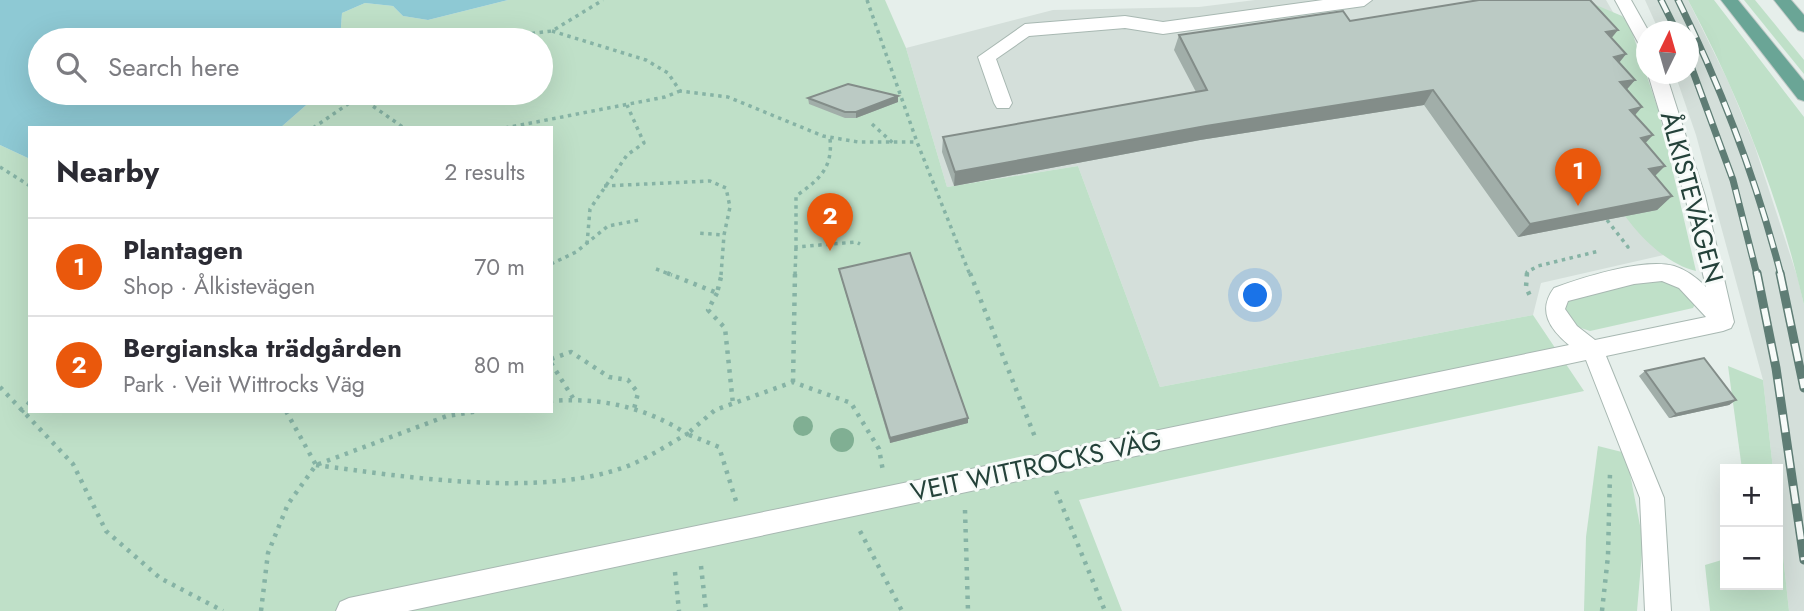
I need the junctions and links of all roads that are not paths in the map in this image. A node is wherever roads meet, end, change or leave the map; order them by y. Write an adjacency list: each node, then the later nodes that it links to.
1 (1364, 0): 9 (street)
2 (1623, 0): 5 (street)
3 (1729, 0): 8 (main road)
4 (1782, 0): 6 (main road)
5 (1636, 23)
6 (1804, 26)
7 (1660, 84): 10 (street, ÅLKISTEVÄGEN)
8 (1804, 94)
9 (1003, 103)
10 (1723, 322): 11 (street, VEIT WITTROCKS VÄG); 11 (street)
11 (1592, 349): 12 (street, VEIT WITTROCKS VÄG); 13 (street)
12 (349, 611)
13 (1658, 611)

